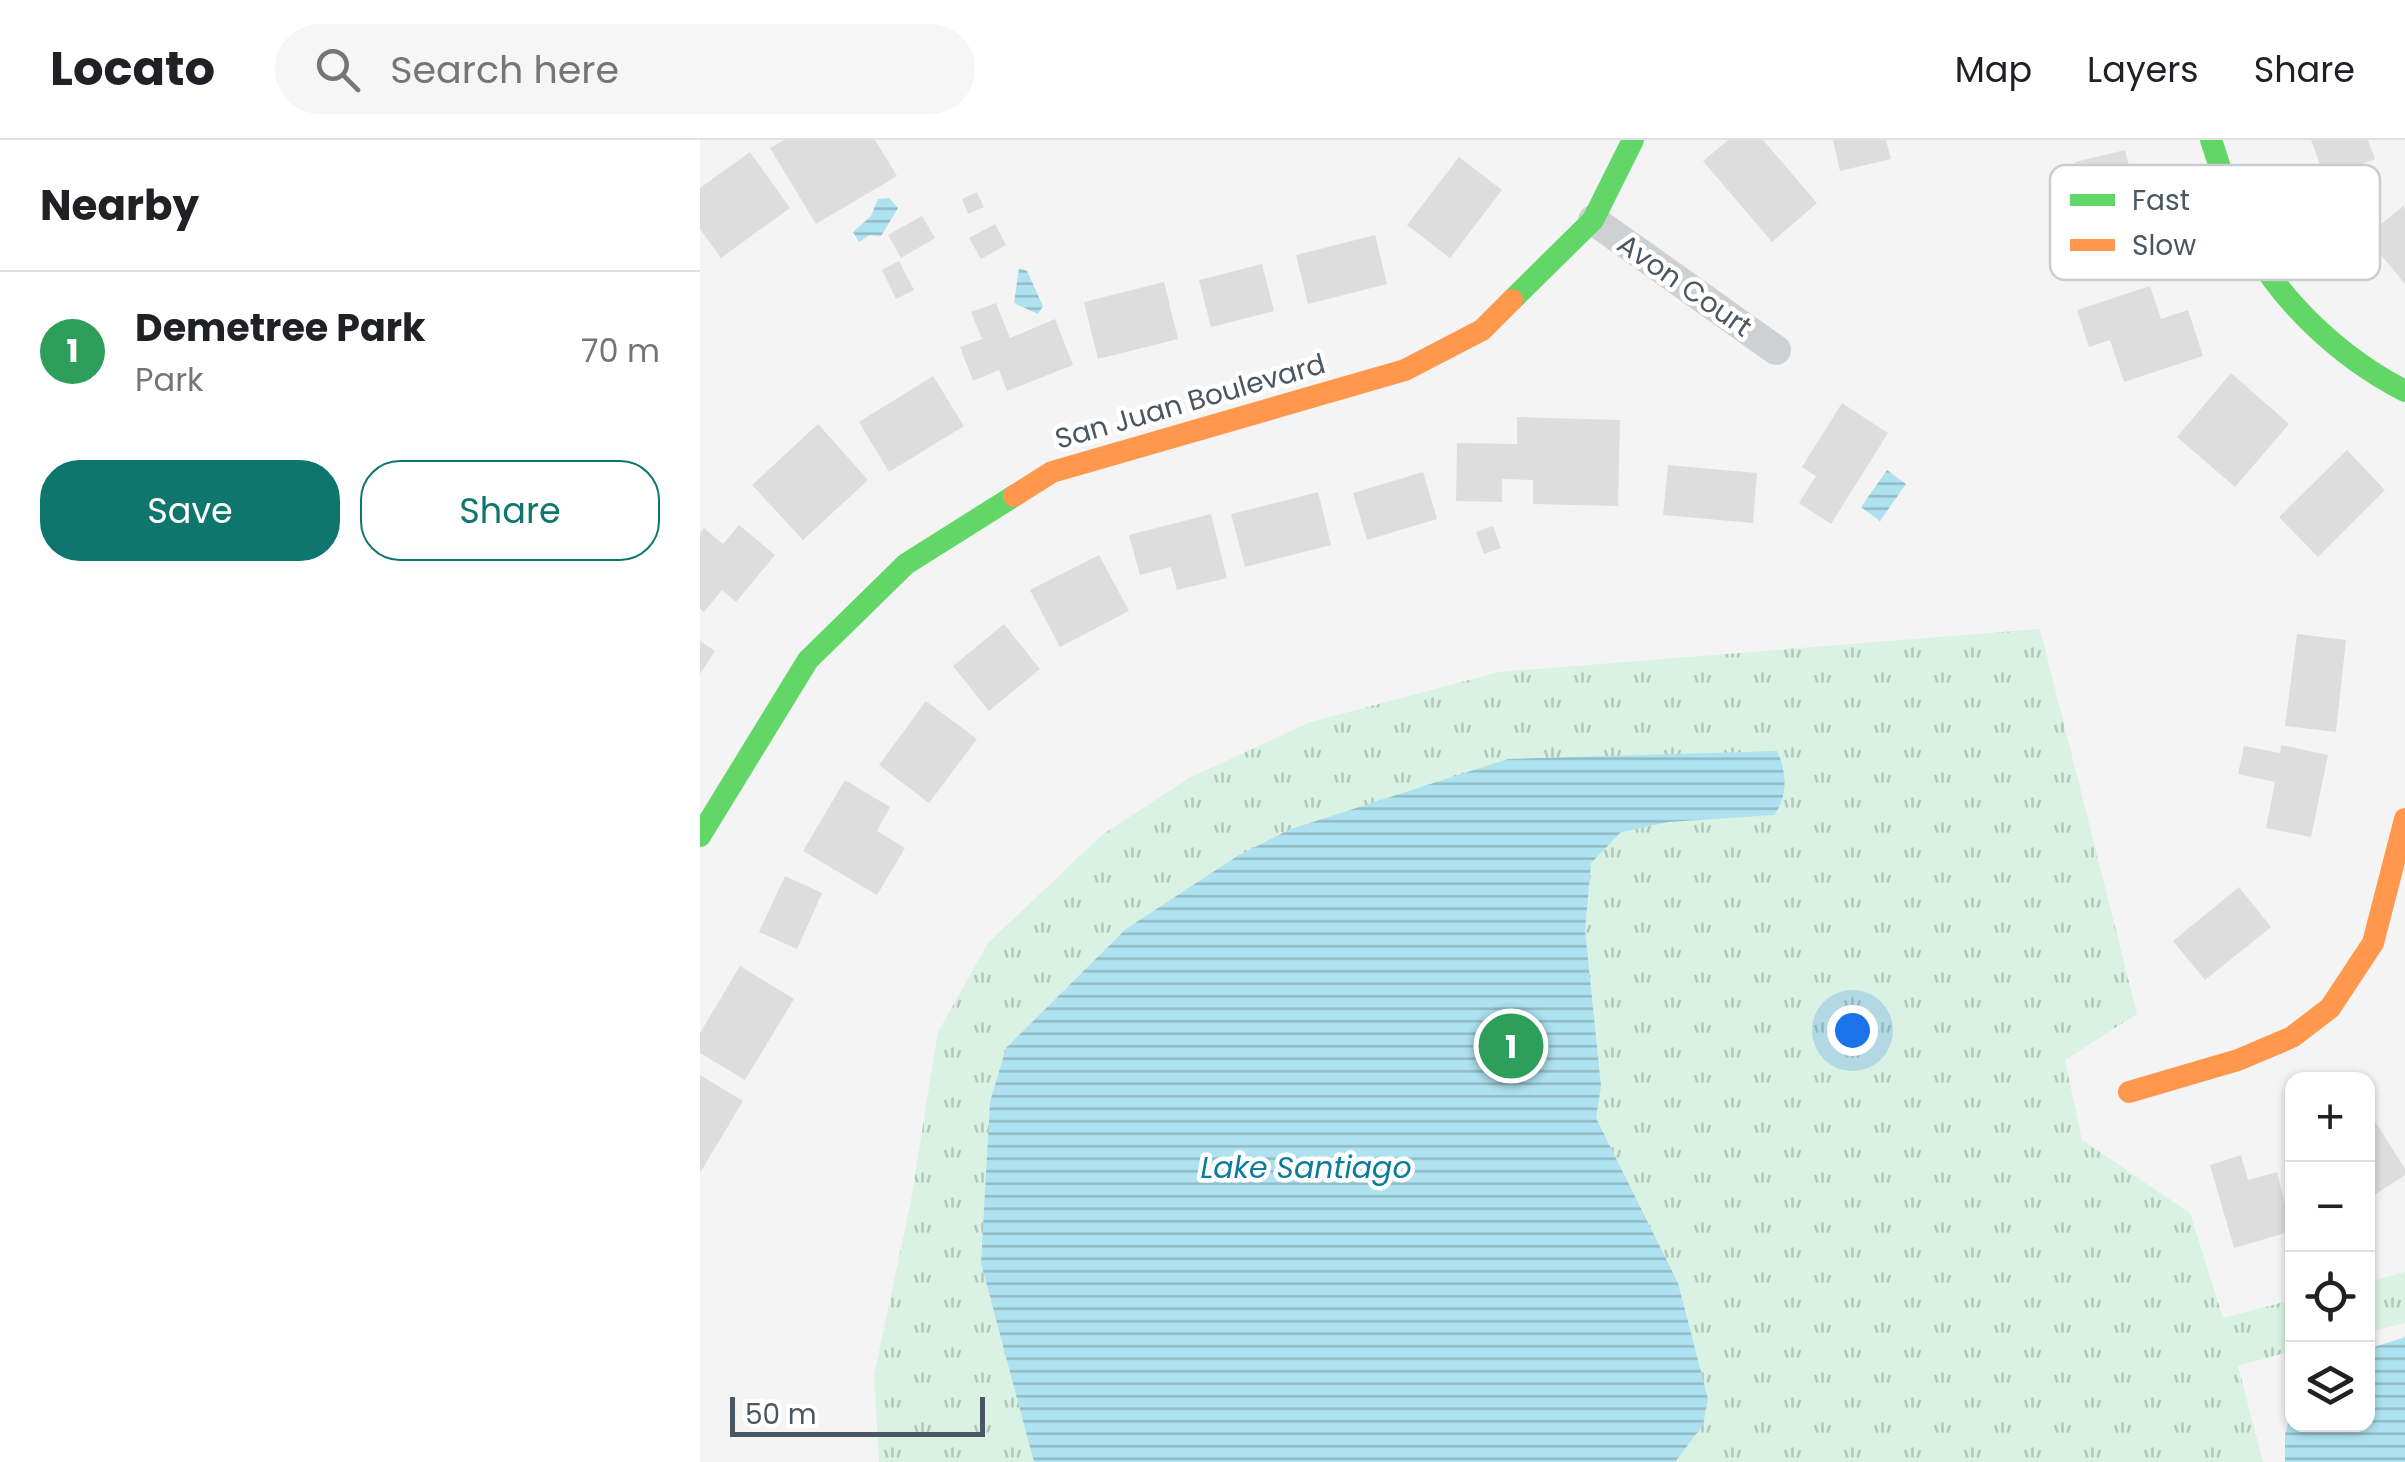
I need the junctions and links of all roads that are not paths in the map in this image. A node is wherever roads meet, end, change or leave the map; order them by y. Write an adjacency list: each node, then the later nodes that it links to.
1 (1633, 140): 4 (street, San Juan Boulevard)
2 (2211, 140): 3 (street)
3 (2220, 165)
4 (1594, 220): 6 (street, Avon Court); 9 (street, San Juan Boulevard)
5 (2278, 280): 7 (street)
6 (1776, 350)
7 (2405, 391)
8 (2405, 819): 10 (street)
9 (700, 836)
10 (2129, 1092)

